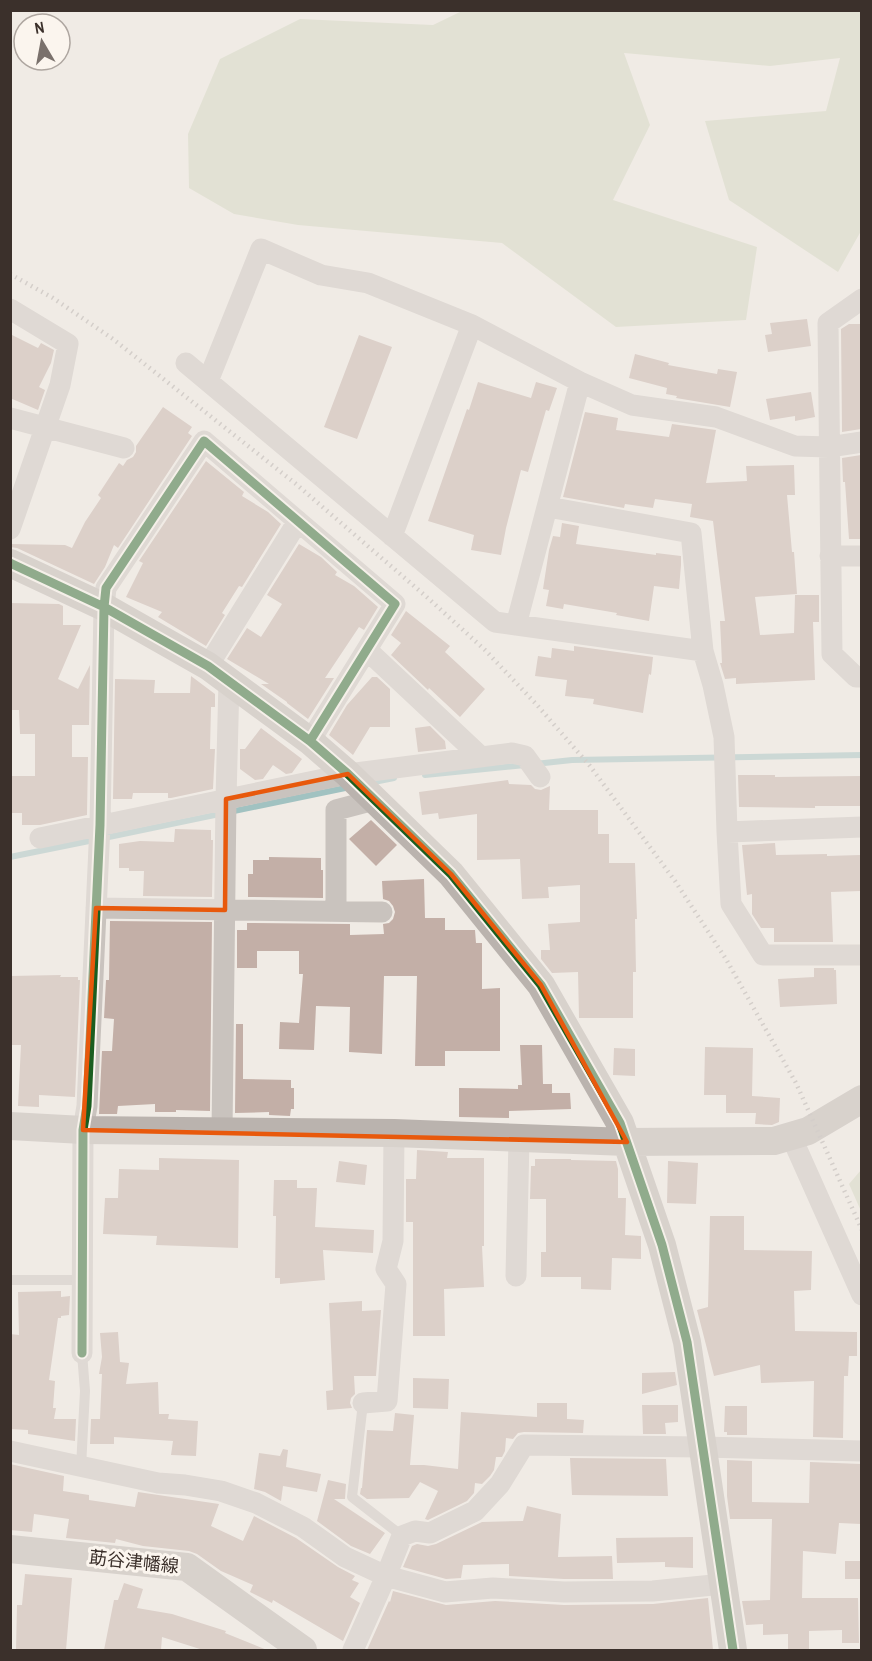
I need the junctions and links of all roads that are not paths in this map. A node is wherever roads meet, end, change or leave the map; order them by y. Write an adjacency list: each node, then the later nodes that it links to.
1 (861, 299): 3 (street)
2 (10, 309): 9 (street)
3 (852, 312): 11 (street)
4 (472, 325): 6 (street); 7 (street); 16 (street)
5 (186, 363): 6 (street)
6 (208, 381): 16 (street)
7 (580, 382): 11 (street); 13 (street)
8 (10, 418): 9 (street)
9 (46, 427): 12 (street); 15 (street)
10 (861, 441): 11 (street)
11 (828, 447): 18 (street)
12 (124, 448)
13 (548, 507): 21 (street); 23 (street)
14 (298, 521): 20 (street); 22 (street); 24 (street)
15 (10, 529)
16 (392, 536): 21 (street)
17 (861, 555): 18 (street)
18 (830, 556): 25 (street)
19 (10, 563): 20 (street)
20 (104, 607): 24 (street); 33 (street)
21 (516, 626): 23 (street)
22 (367, 650): 26 (street); 27 (street)
23 (703, 651): 32 (street)
24 (218, 673): 26 (street); 30 (street)
25 (861, 677)
26 (310, 741): 29 (street)
27 (480, 756): 28 (street); 29 (street)
28 (534, 769)
29 (361, 787): 30 (street); 37 (street); 47 (street)
30 (226, 808): 33 (street); 36 (street)
31 (861, 827): 32 (street)
32 (727, 832): 39 (street)
33 (100, 834): 34 (street); 35 (street)
34 (40, 838)
35 (96, 909): 36 (street); 42 (street)
36 (225, 910): 37 (street); 43 (street)
37 (336, 911): 38 (street)
38 (382, 912)
39 (861, 956)
40 (861, 1099): 45 (street)
41 (10, 1126): 42 (street)
42 (83, 1130): 43 (street); 50 (street)
43 (222, 1132): 44 (street)
44 (394, 1133): 46 (street); 53 (street)
45 (791, 1136): 47 (street); 51 (street)
46 (519, 1138): 47 (street); 48 (street)
47 (627, 1142): 54 (street)
48 (516, 1276)
49 (10, 1280): 50 (lane)
50 (82, 1280): 52 (street)
51 (861, 1295)
52 (82, 1353): 57 (lane)
53 (363, 1403): 58 (lane)
54 (702, 1447): 56 (street); 58 (street); 61 (street)
55 (10, 1451): 57 (street)
56 (861, 1451)
57 (81, 1467): 60 (street)
58 (402, 1536): 60 (street)
59 (10, 1549): 62 (street, 莇谷津幡線)
60 (386, 1576): 61 (street); 63 (street)
61 (723, 1584): 64 (street)
62 (303, 1650)
63 (353, 1650)
64 (733, 1650)

